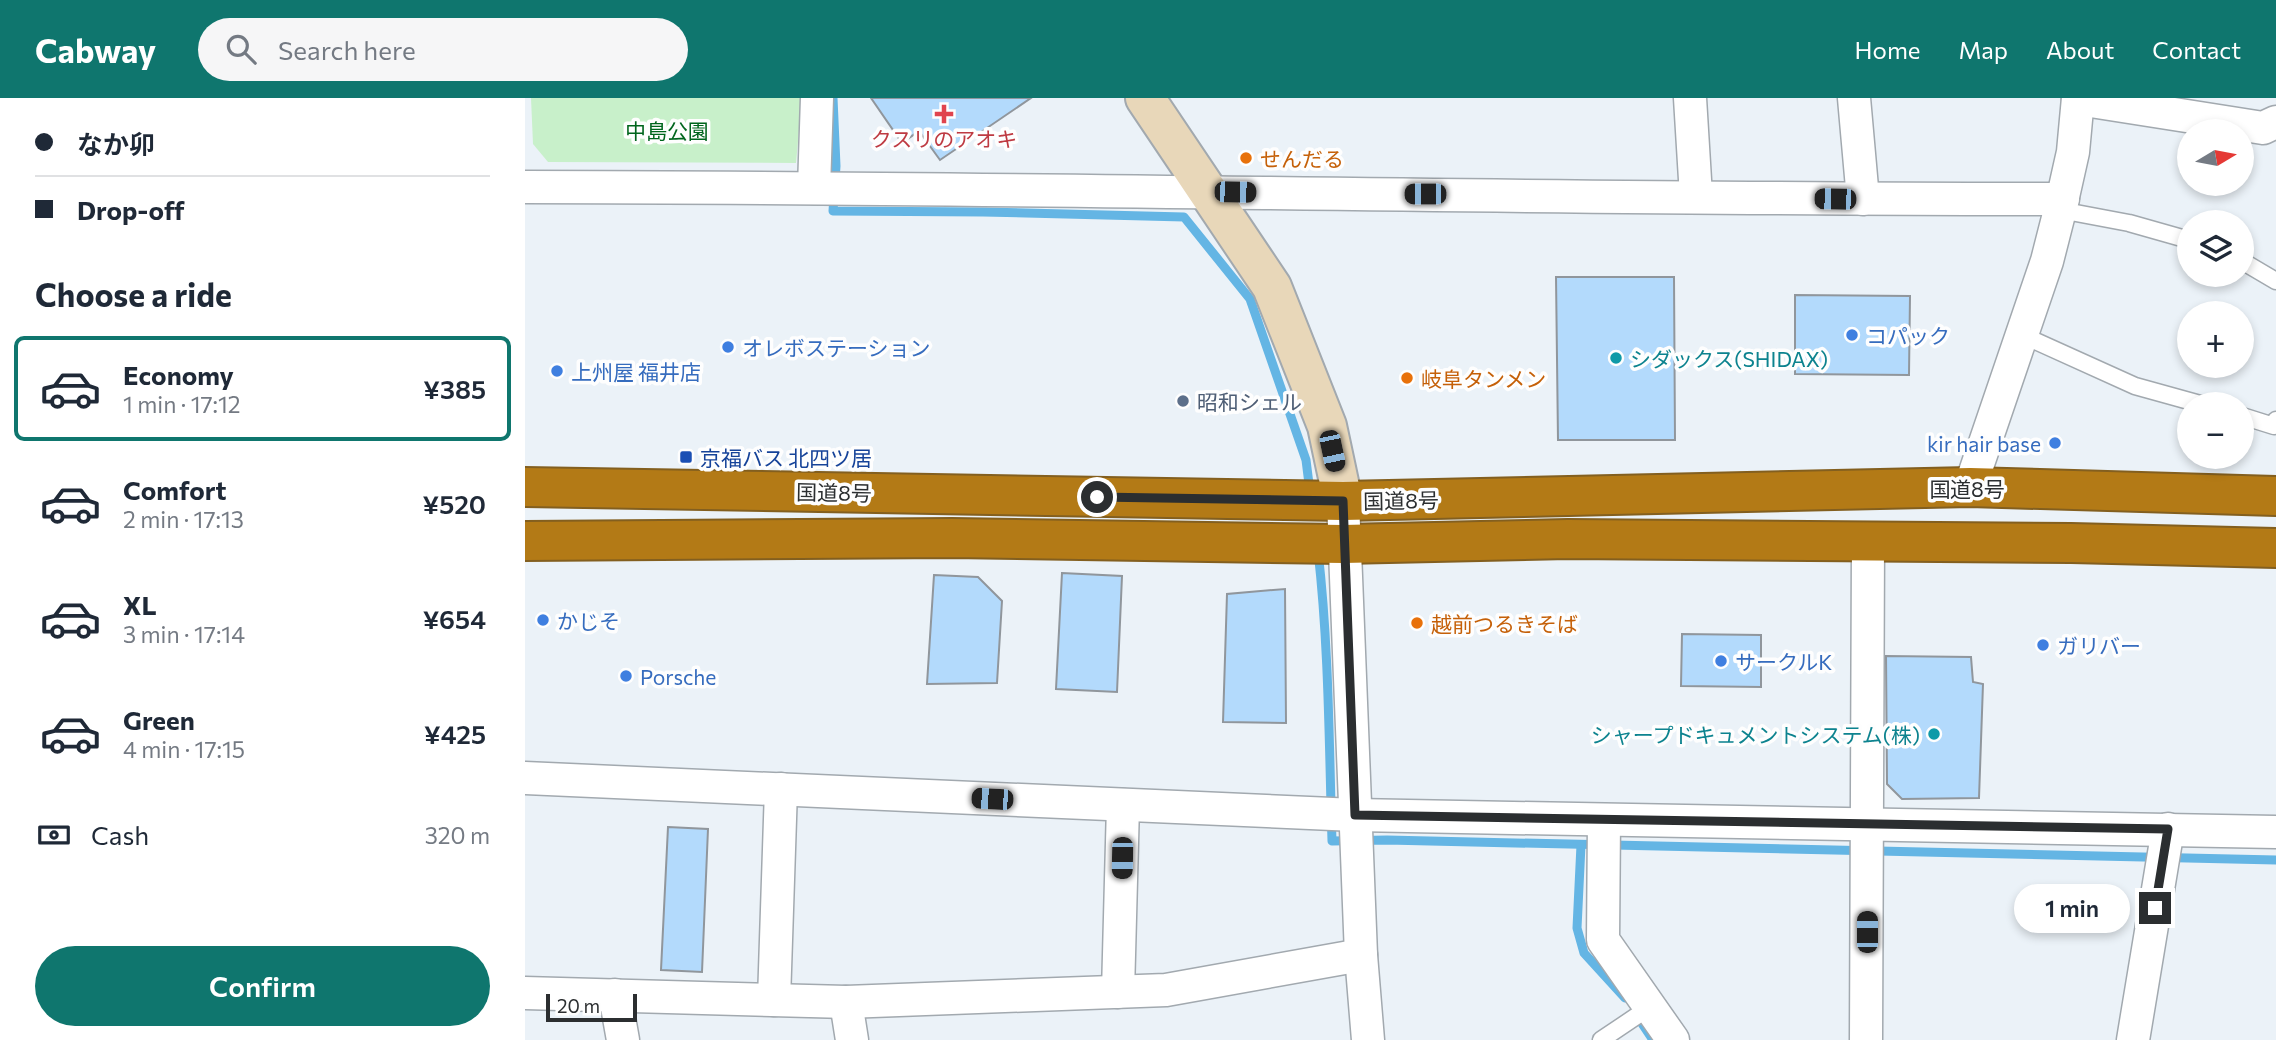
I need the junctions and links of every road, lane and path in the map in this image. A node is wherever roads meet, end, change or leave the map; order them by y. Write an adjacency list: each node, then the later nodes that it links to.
1 (817, 98): 8 (street)
2 (1145, 98): 9 (street)
3 (1690, 98): 10 (street)
4 (1854, 98): 11 (street)
5 (2078, 99): 6 (street); 12 (street)
6 (2276, 122)
7 (525, 187): 8 (street)
8 (814, 188): 9 (street)
9 (1208, 192): 10 (street); 23 (street)
10 (1696, 196): 11 (street)
11 (1863, 199): 12 (street)
12 (2062, 204): 13 (lane); 16 (street)
13 (2177, 237)
14 (2254, 268): 15 (lane)
15 (2276, 281)
16 (2020, 334): 17 (lane); 21 (street)
17 (2177, 398)
18 (2254, 420): 19 (lane)
19 (2276, 420)
20 (525, 487): 23 (highway, 国道8号)
21 (1970, 487): 22 (highway, 国道8号); 23 (highway, 国道8号)
22 (2276, 496)
23 (1343, 501): 26 (street)
24 (525, 541): 26 (highway, 国道8号)
25 (1868, 543): 26 (highway, 国道8号); 27 (highway, 国道8号); 33 (street)
26 (1343, 544): 31 (street)
27 (2276, 548)
28 (525, 778): 29 (street)
29 (781, 789): 30 (street); 40 (street)
30 (1123, 805): 31 (street); 37 (street)
31 (1355, 815): 32 (street); 36 (street)
32 (1604, 820): 33 (street); 42 (street)
33 (1867, 824): 34 (street); 48 (street)
34 (2168, 829): 35 (street); 49 (street)
35 (2276, 832)
36 (1361, 955): 37 (street); 45 (street)
37 (1118, 992): 41 (street)
38 (525, 993): 39 (street)
39 (615, 995): 40 (street); 43 (street)
40 (774, 1000): 41 (street)
41 (846, 1002): 44 (street)
42 (1650, 1007): 46 (lane); 47 (street)
43 (623, 1040)
44 (852, 1040)
45 (1368, 1040)
46 (1601, 1040)
47 (1673, 1040)
48 (1867, 1040)
49 (2133, 1040)

